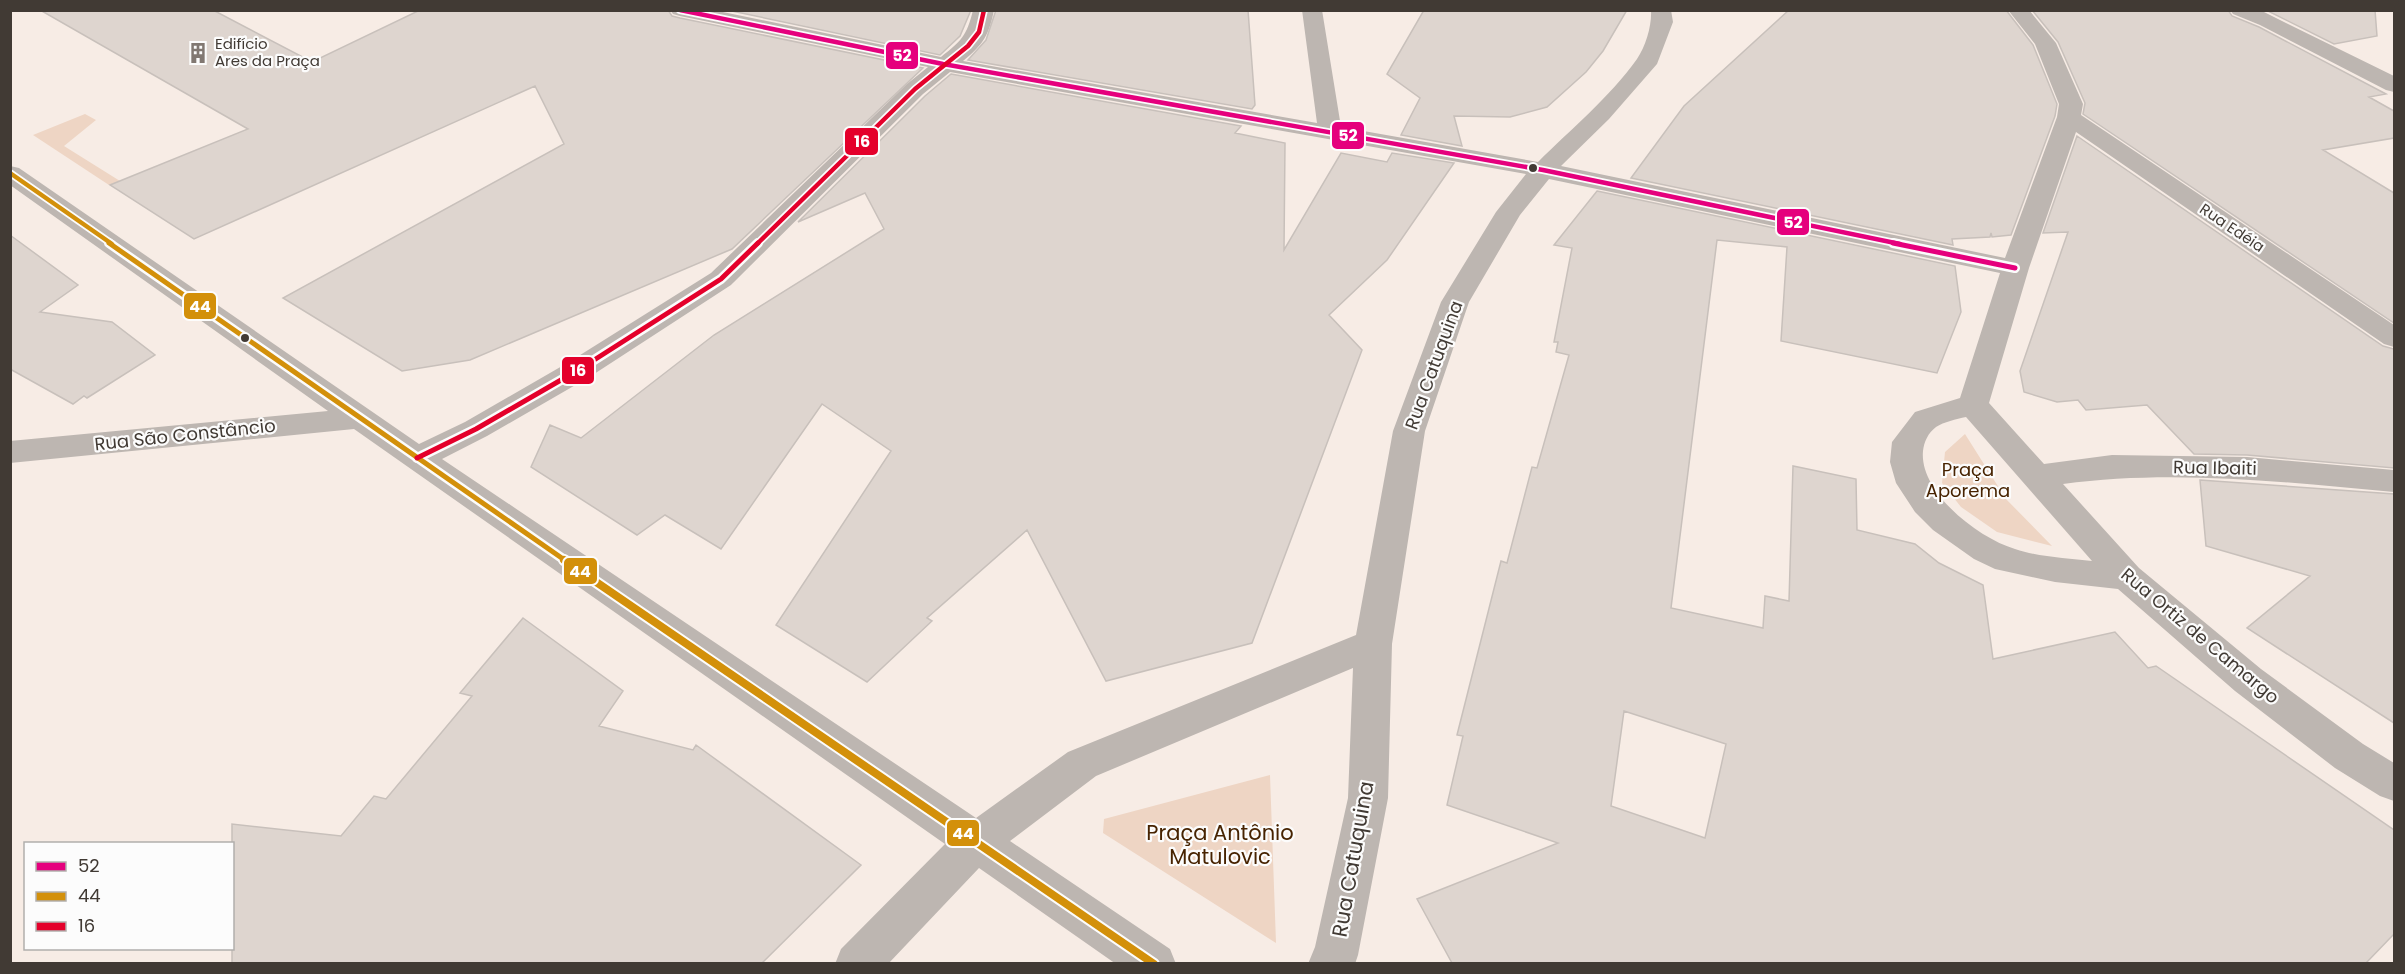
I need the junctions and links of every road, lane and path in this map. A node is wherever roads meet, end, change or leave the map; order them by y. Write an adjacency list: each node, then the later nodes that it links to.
1 (680, 10): 7 (street)
2 (984, 10): 7 (street)
3 (1312, 10): 10 (street)
4 (1661, 10): 11 (street, Rua Catuquina)
5 (2018, 10): 9 (street)
6 (2240, 10): 8 (street)
7 (943, 64): 10 (street); 18 (street)
8 (2394, 85)
9 (2069, 117): 13 (street); 14 (street, Rua Edéia)
10 (1330, 132): 11 (street)
11 (1543, 170): 13 (street); 22 (street, Rua Catuquina)
12 (10, 173): 16 (street)
13 (2015, 268): 15 (street)
14 (2394, 338)
15 (1974, 405): 19 (street, Rua Ortiz de Camargo); 21 (street)
16 (360, 418): 17 (street, Rua São Constâncio); 18 (street)
17 (10, 452)
18 (417, 458): 24 (street)
19 (2037, 476): 20 (street, Rua Ibaiti); 21 (street, Rua Ortiz de Camargo)
20 (2394, 481)
21 (2127, 577): 23 (street, Rua Ortiz de Camargo)
22 (1373, 644): 24 (street); 27 (street, Rua Catuquina)
23 (2394, 784)
24 (976, 842): 25 (street); 26 (street)
25 (857, 963)
26 (1154, 963)
27 (1330, 963)

